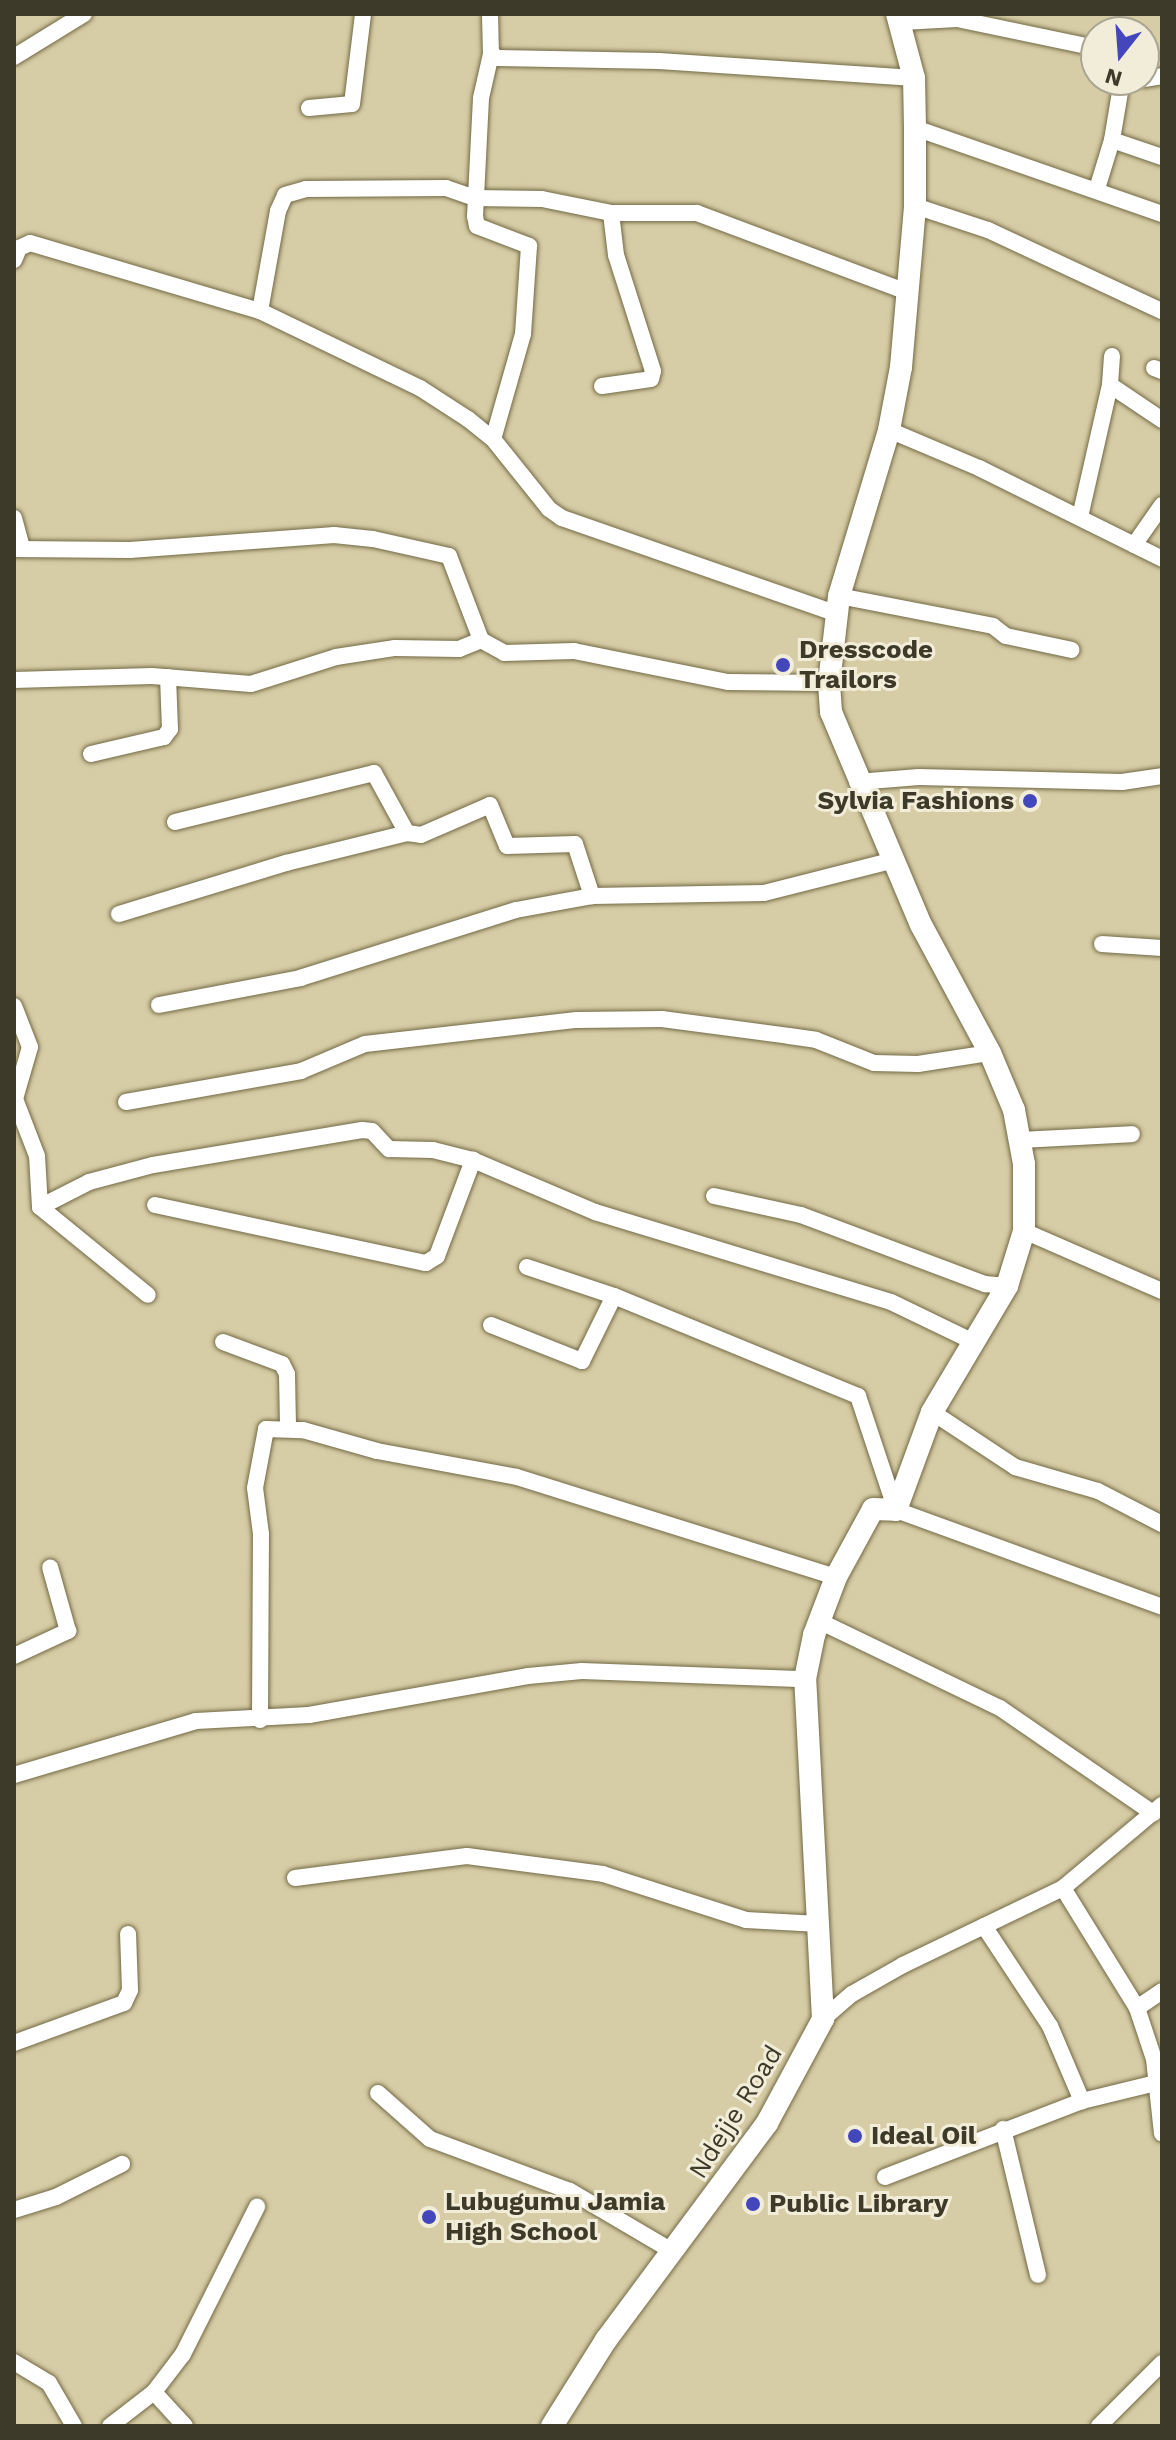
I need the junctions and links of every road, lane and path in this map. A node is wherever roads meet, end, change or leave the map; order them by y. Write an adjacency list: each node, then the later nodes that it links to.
1 (84, 14): 7 (street)
2 (363, 14): 10 (street)
3 (490, 14): 6 (street)
4 (899, 18): 5 (street); 8 (street)
5 (1080, 45)
6 (491, 54): 8 (street); 15 (street)
7 (14, 57)
8 (914, 78): 11 (street)
9 (1127, 96): 12 (street)
10 (309, 108)
11 (915, 128): 14 (street); 16 (street)
12 (1112, 140): 13 (street); 14 (street)
13 (1162, 157)
14 (1097, 189): 18 (street)
15 (475, 198): 17 (street); 21 (street); 28 (street)
16 (915, 206): 20 (street); 22 (street)
17 (611, 213): 20 (street); 25 (street)
18 (1162, 214)
19 (14, 260): 21 (street)
20 (907, 292): 27 (street)
21 (260, 311): 28 (street)
22 (1162, 311)
23 (1112, 356): 24 (street)
24 (1110, 385): 26 (street); 30 (street)
25 (602, 386)
26 (1162, 420)
27 (889, 430): 30 (street); 35 (street)
28 (493, 439): 35 (street)
29 (1162, 505): 32 (street)
30 (1080, 517): 32 (street)
31 (14, 518): 33 (street)
32 (1134, 545): 34 (street)
33 (18, 548): 36 (street)
34 (1162, 559)
35 (838, 605): 37 (street); 40 (street)
36 (481, 640): 38 (street); 40 (street)
37 (1072, 650)
38 (168, 677): 39 (street); 41 (street)
39 (14, 680)
40 (829, 683): 43 (street)
41 (91, 754)
42 (1162, 776): 43 (street)
43 (857, 782): 46 (street)
44 (175, 822): 45 (street)
45 (407, 833): 47 (street); 48 (street)
46 (894, 860): 47 (street); 53 (street)
47 (592, 896): 51 (street)
48 (119, 914)
49 (1102, 944): 50 (street)
50 (1162, 948)
51 (159, 1005)
52 (14, 1006): 54 (street)
53 (990, 1053): 55 (street); 57 (street)
54 (15, 1099): 61 (street)
55 (126, 1102)
56 (1132, 1134): 57 (street)
57 (1019, 1140): 62 (street)
58 (473, 1160): 60 (street); 61 (street); 70 (street)
59 (714, 1196): 64 (street)
60 (155, 1205)
61 (40, 1207): 66 (street)
62 (1024, 1231): 64 (street); 65 (street)
63 (527, 1267): 67 (street)
64 (1007, 1286): 70 (street)
65 (1162, 1291)
66 (148, 1295)
67 (614, 1296): 68 (street); 73 (street)
68 (491, 1325)
69 (223, 1342): 72 (street)
70 (976, 1343): 71 (street)
71 (932, 1412): 73 (street); 74 (street)
72 (288, 1428): 76 (street); 81 (street)
73 (896, 1510): 76 (street); 77 (street)
74 (1162, 1524)
75 (50, 1567): 79 (street)
76 (836, 1577): 78 (street)
77 (1162, 1607)
78 (819, 1621): 80 (street); 83 (street)
79 (14, 1656)
80 (805, 1679): 81 (street); 86 (street)
81 (260, 1720): 82 (street)
82 (14, 1775)
83 (1158, 1809): 85 (street)
84 (295, 1878): 86 (street)
85 (1063, 1888): 87 (street); 90 (street)
86 (819, 1924): 91 (street)
87 (984, 1926): 91 (street); 95 (street)
88 (128, 1934): 92 (street)
89 (1162, 1991): 90 (street)
90 (1137, 2008): 93 (street)
91 (823, 2019): 102 (street, Ndejje Road)
92 (14, 2043)
93 (1156, 2083): 95 (street); 97 (street)
94 (378, 2093): 102 (street)
95 (1082, 2101): 96 (street)
96 (1003, 2129): 99 (street); 103 (street)
97 (1162, 2134)
98 (122, 2164): 101 (street)
99 (885, 2177)
100 (257, 2207): 106 (street)
101 (14, 2210)
102 (672, 2251): 110 (street, Ndejje Road)
103 (1038, 2275)
104 (14, 2362): 107 (street)
105 (1162, 2363): 111 (street)
106 (154, 2392): 108 (street); 109 (street)
107 (74, 2426)
108 (110, 2426)
109 (185, 2426)
110 (552, 2426)
111 (1099, 2426)

